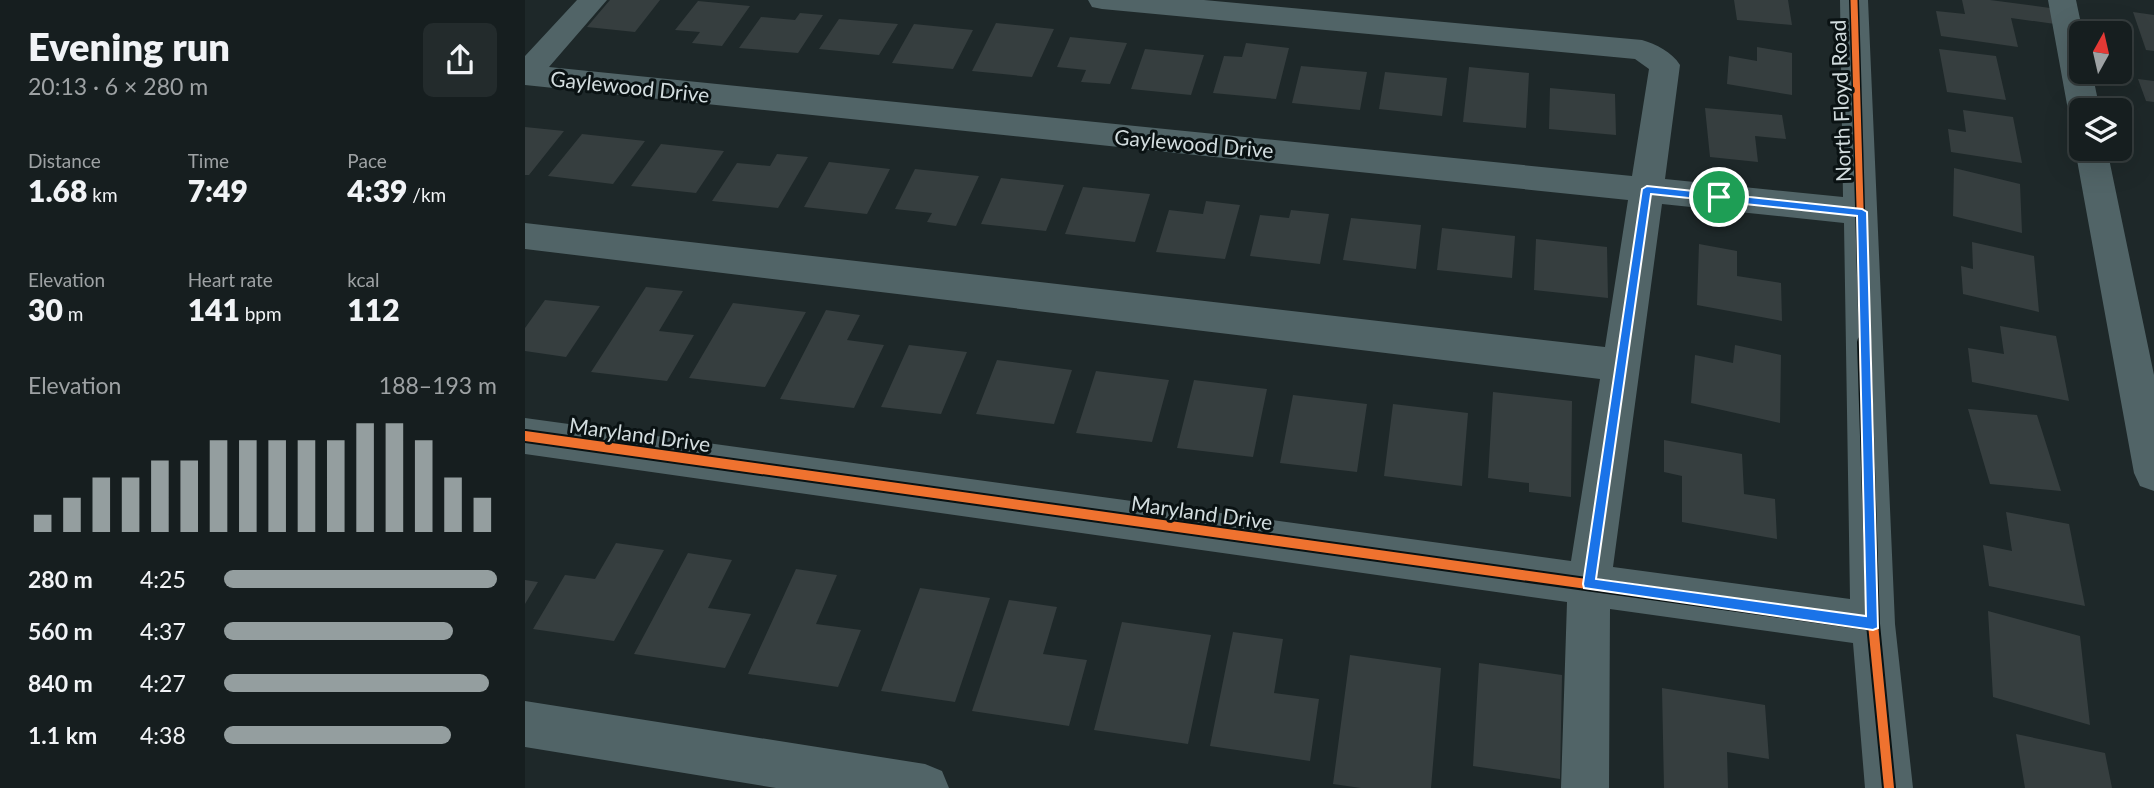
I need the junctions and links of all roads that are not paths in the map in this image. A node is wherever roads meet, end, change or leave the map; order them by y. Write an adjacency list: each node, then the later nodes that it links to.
1 (593, 0): 5 (street)
2 (1102, 0): 8 (street)
3 (1854, 0): 9 (street, North Floyd Road)
4 (2062, 0): 6 (street)
5 (525, 75): 8 (street, Gaylewood Drive)
6 (2082, 98)
7 (2093, 161): 13 (street)
8 (1647, 189): 9 (street, Gaylewood Drive); 11 (street)
9 (1862, 212): 15 (street, North Floyd Road)
10 (525, 236): 11 (street)
11 (1621, 365): 14 (street)
12 (525, 436): 14 (street, Maryland Drive)
13 (2154, 473)
14 (1589, 584): 15 (street, Maryland Drive); 18 (street)
15 (1873, 624): 19 (street, North Floyd Road)
16 (525, 724): 17 (street)
17 (925, 788)
18 (1585, 788)
19 (1889, 788)

